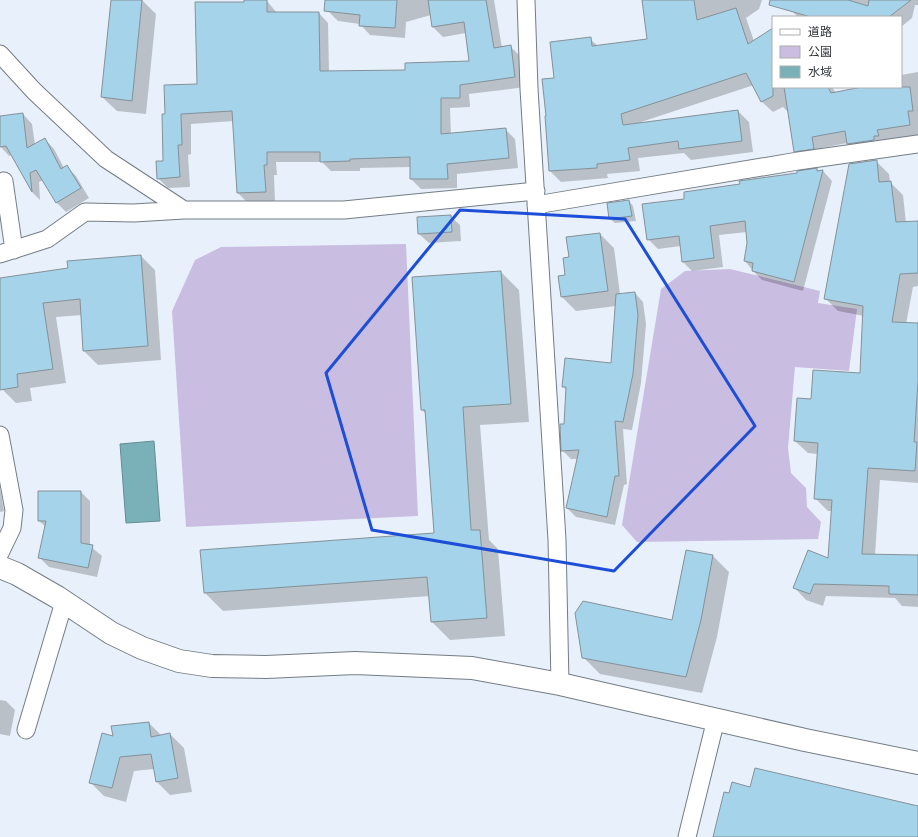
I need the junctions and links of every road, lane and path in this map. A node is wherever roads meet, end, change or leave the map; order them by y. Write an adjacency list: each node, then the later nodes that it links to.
1 (526, 0): 5 (street)
2 (0, 54): 6 (street)
3 (918, 144): 5 (street)
4 (4, 181): 7 (street)
5 (536, 198): 6 (street); 12 (street)
6 (184, 210): 7 (street)
7 (7, 252)
8 (0, 435): 9 (street)
9 (0, 554)
10 (0, 567): 11 (street)
11 (64, 602): 12 (street); 14 (street)
12 (560, 684): 13 (street)
13 (716, 718): 15 (street); 16 (street)
14 (26, 730)
15 (918, 763)
16 (687, 837)

